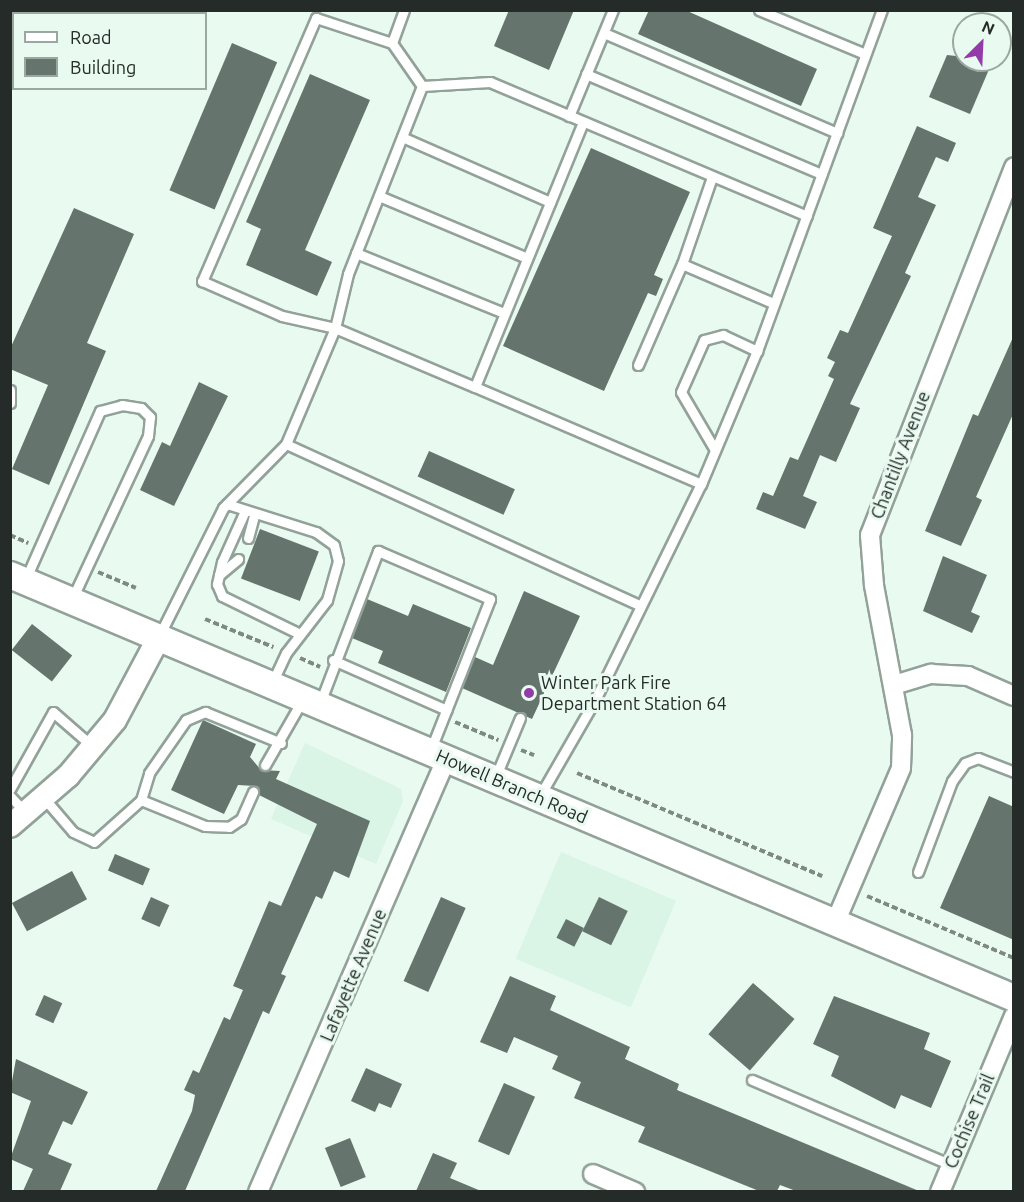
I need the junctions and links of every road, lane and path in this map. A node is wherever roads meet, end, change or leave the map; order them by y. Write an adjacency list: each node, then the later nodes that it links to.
1 (404, 10): 6 (lane)
2 (613, 10): 5 (lane)
3 (759, 10): 7 (lane)
4 (882, 10): 7 (lane)
5 (604, 33): 8 (lane); 12 (lane)
6 (392, 43): 9 (lane); 25 (lane)
7 (865, 54): 12 (lane)
8 (586, 74): 10 (lane); 15 (lane)
9 (422, 86): 10 (lane); 13 (lane)
10 (569, 116): 11 (lane)
11 (583, 122): 16 (lane); 18 (lane)
12 (837, 133): 15 (lane)
13 (402, 137): 17 (lane); 18 (lane)
14 (1014, 167): 50 (street, Chantilly Avenue)
15 (822, 174): 19 (lane)
16 (712, 177): 19 (lane); 22 (lane)
17 (379, 196): 20 (lane); 21 (lane)
18 (550, 202): 21 (lane)
19 (807, 216): 23 (lane)
20 (356, 253): 24 (lane); 25 (lane)
21 (527, 258): 24 (lane)
22 (682, 264): 23 (lane); 27 (lane)
23 (773, 303): 26 (lane)
24 (504, 313): 28 (lane)
25 (335, 328): 28 (lane); 31 (lane)
26 (758, 351): 32 (lane); 32 (lane)
27 (638, 365)
28 (475, 387): 33 (lane)
29 (10, 390): 30 (lane)
30 (10, 403)
31 (286, 444): 34 (lane); 46 (lane)
32 (714, 450): 33 (lane)
33 (701, 484): 46 (lane)
34 (227, 504): 35 (lane); 48 (lane)
35 (244, 513): 36 (lane); 42 (lane)
36 (254, 515): 38 (lane); 47 (lane)
37 (10, 535): 39 (path)
38 (248, 538)
39 (31, 544)
40 (238, 559): 42 (lane)
41 (96, 572): 44 (path)
42 (219, 574): 47 (lane)
43 (18, 578): 45 (main road, Howell Branch Road); 45 (lane)
44 (136, 588)
45 (71, 601): 48 (main road, Howell Branch Road)
46 (640, 604): 66 (lane)
47 (300, 634): 51 (lane)
48 (158, 639): 51 (main road, Howell Branch Road); 57 (street)
49 (333, 660): 53 (lane); 54 (lane); 54 (lane)
50 (894, 685): 52 (street); 72 (street, Chantilly Avenue)
51 (271, 686): 53 (main road, Howell Branch Road)
52 (1014, 696)
53 (311, 702): 56 (lane); 58 (main road, Howell Branch Road)
54 (447, 710): 58 (lane)
55 (520, 718): 62 (lane)
56 (281, 743): 59 (lane); 67 (lane)
57 (94, 747): 63 (lane); 65 (street)
58 (438, 755): 62 (main road, Howell Branch Road); 79 (street, Lafayette Avenue)
59 (265, 765)
60 (1014, 772): 69 (lane)
61 (577, 773): 70 (path)
62 (495, 778): 66 (main road, Howell Branch Road)
63 (10, 789)
64 (254, 792): 67 (lane)
65 (43, 797): 67 (lane); 68 (street)
66 (539, 797): 72 (main road, Howell Branch Road)
67 (141, 800)
68 (16, 812)
69 (918, 872)
70 (822, 876)
71 (867, 896): 73 (path)
72 (835, 923): 74 (main road, Howell Branch Road)
73 (1014, 958)
74 (1014, 998)
75 (1014, 1017): 77 (street, Cochise Trail)
76 (752, 1080): 77 (lane)
77 (951, 1166): 81 (street, Cochise Trail)
78 (593, 1174): 80 (street)
79 (258, 1191)
80 (635, 1191)
81 (939, 1191)

